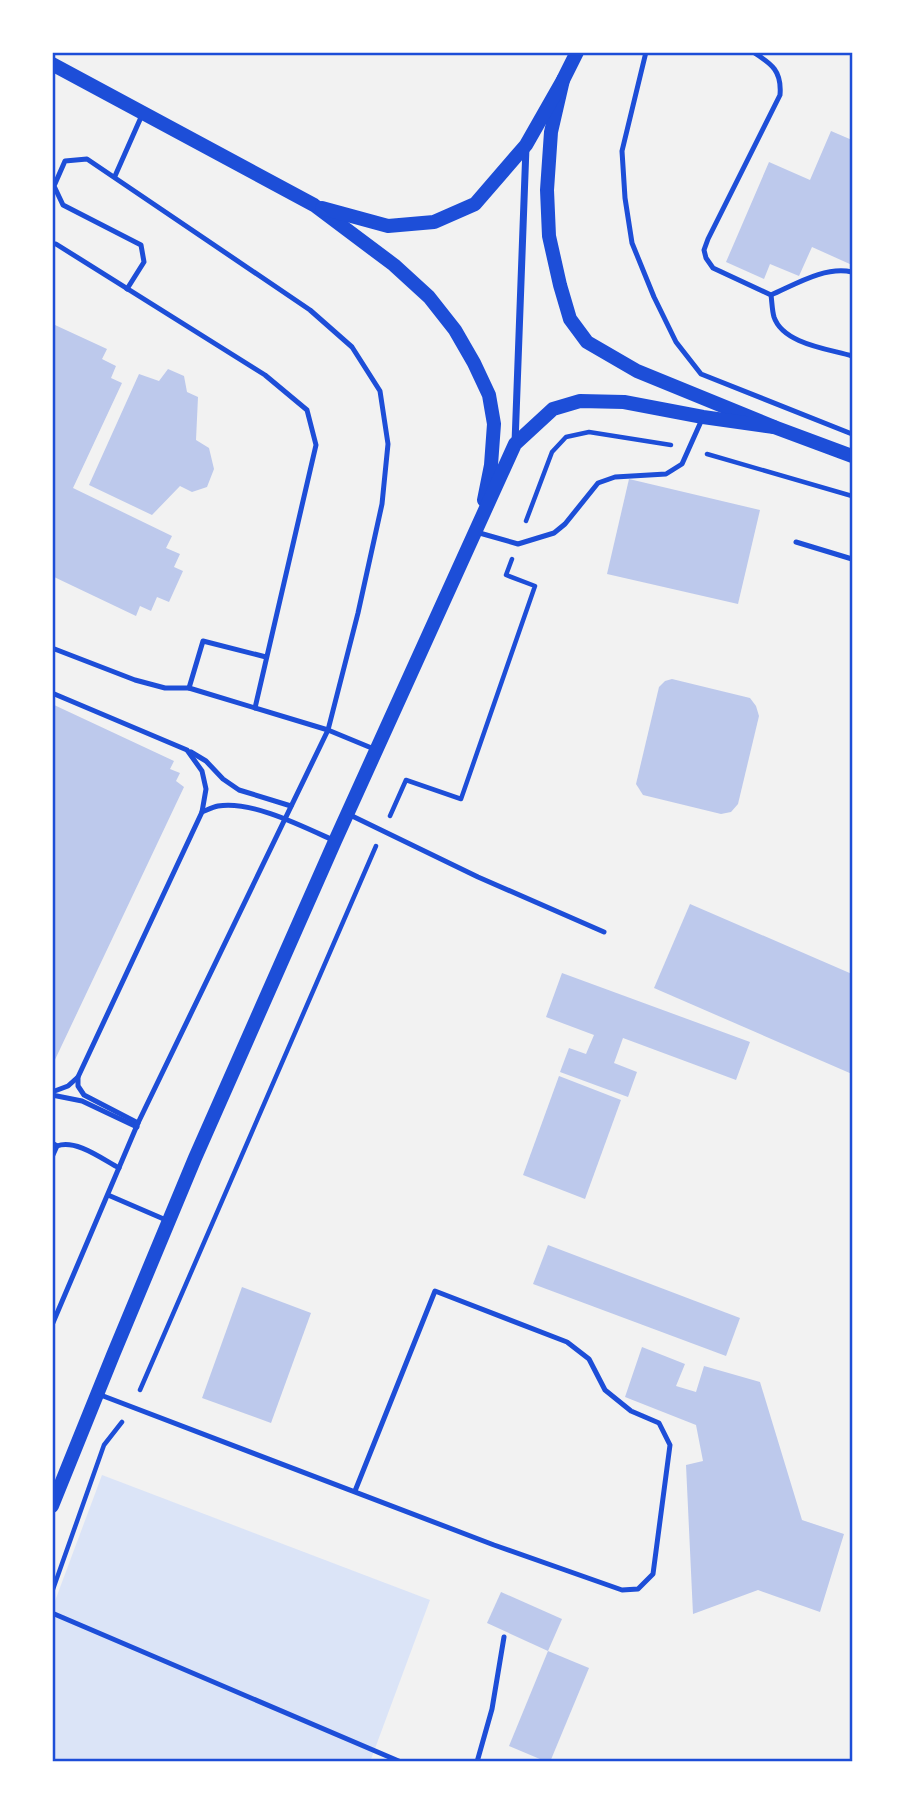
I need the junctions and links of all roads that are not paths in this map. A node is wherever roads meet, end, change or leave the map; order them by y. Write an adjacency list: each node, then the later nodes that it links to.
1 (577, 52): 5 (main road)
2 (646, 52): 18 (lane)
3 (753, 52): 14 (lane)
4 (52, 64): 6 (main road)
5 (563, 80): 7 (main road); 17 (main road)
6 (143, 113): 8 (lane); 10 (main road)
7 (526, 145): 10 (main road); 19 (street)
8 (115, 176): 9 (lane); 29 (lane)
9 (53, 188): 13 (lane)
10 (314, 205): 21 (main road)
11 (52, 244): 13 (lane)
12 (852, 272): 14 (lane)
13 (127, 289): 25 (lane)
14 (771, 295): 15 (lane)
15 (852, 356)
16 (703, 417): 17 (main road); 19 (main road); 21 (lane)
17 (774, 427): 20 (main road)
18 (852, 434)
19 (515, 443): 21 (main road)
20 (852, 456)
21 (477, 527): 31 (main road)
22 (796, 542): 23 (lane)
23 (852, 559)
24 (52, 648): 26 (lane)
25 (266, 657): 26 (lane); 28 (lane)
26 (189, 688): 28 (lane)
27 (52, 693): 30 (lane)
28 (255, 708): 29 (lane)
29 (328, 730): 31 (lane); 32 (lane)
30 (187, 750): 32 (lane); 33 (lane)
31 (376, 750): 34 (main road)
32 (291, 806): 35 (lane)
33 (202, 812): 35 (lane); 38 (lane)
34 (348, 814): 36 (main road); 37 (lane)
35 (285, 819): 36 (lane); 40 (lane)
36 (335, 841): 45 (main road)
37 (604, 932)
38 (78, 1077): 39 (lane); 40 (lane)
39 (52, 1093): 40 (lane)
40 (138, 1125): 43 (lane)
41 (55, 1144): 42 (lane); 43 (lane)
42 (52, 1157)
43 (119, 1168): 44 (lane)
44 (108, 1195): 45 (lane); 46 (lane)
45 (168, 1221): 47 (main road)
46 (52, 1325)
47 (98, 1394): 48 (lane); 49 (main road)
48 (355, 1491): 48 (lane)
49 (52, 1506)
50 (52, 1613): 52 (lane)
51 (504, 1637): 53 (lane)
52 (401, 1762)
53 (477, 1762)

